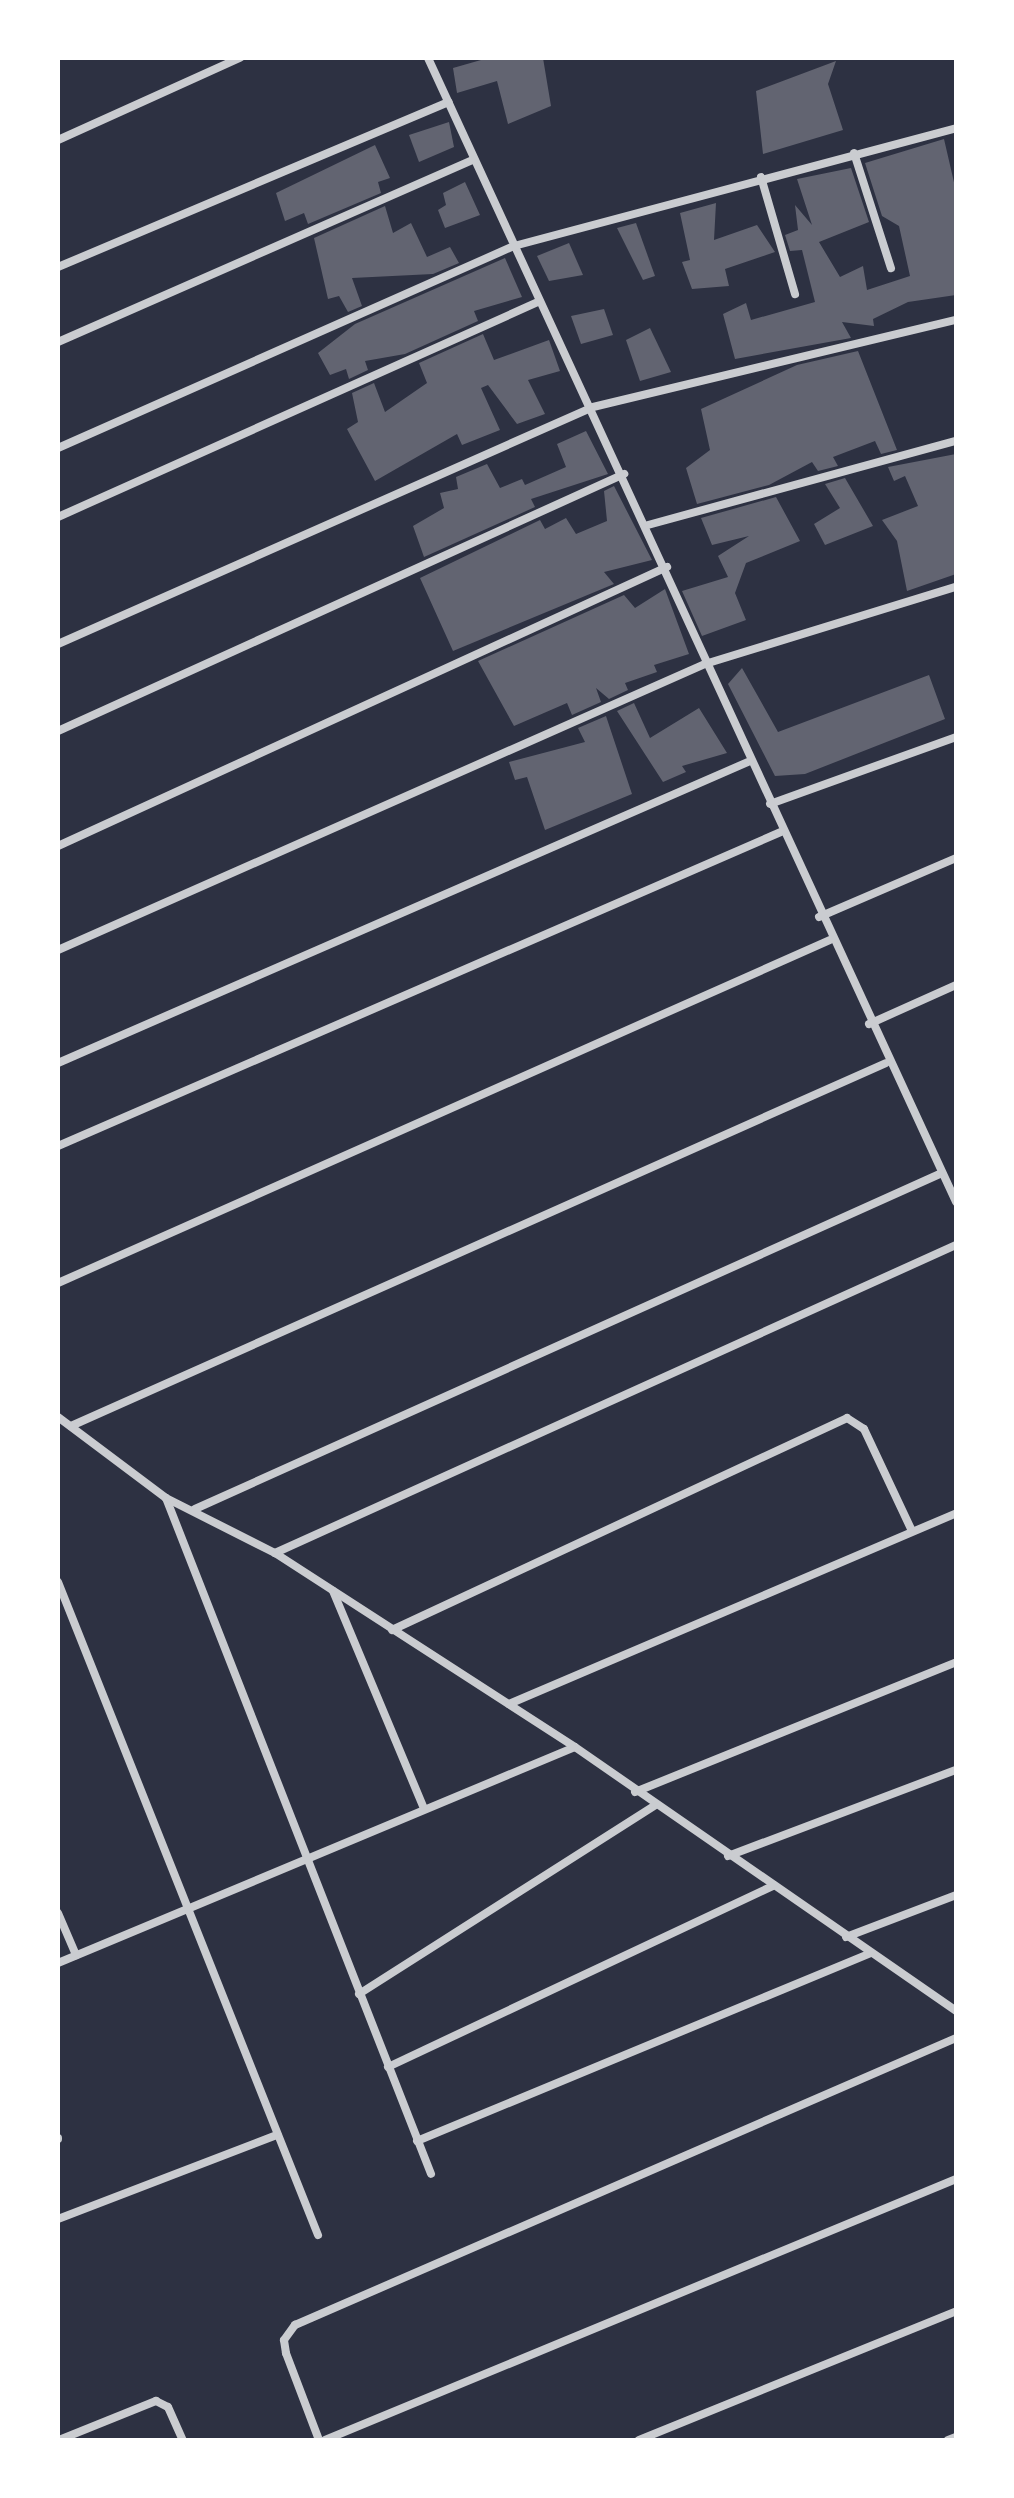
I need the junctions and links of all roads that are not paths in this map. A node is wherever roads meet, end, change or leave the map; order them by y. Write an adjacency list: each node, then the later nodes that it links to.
1 (240, 58): 5 (street)
2 (428, 58): 3 (street)
3 (449, 102): 7 (street); 10 (street)
4 (956, 128): 6 (street)
5 (58, 139)
6 (854, 153): 8 (street); 11 (street)
7 (473, 160): 9 (street); 15 (street)
8 (761, 177): 9 (street); 12 (street)
9 (514, 246): 13 (street); 18 (street)
10 (58, 267)
11 (891, 268)
12 (795, 294)
13 (538, 302): 16 (street); 20 (street)
14 (956, 320): 16 (street)
15 (58, 342)
16 (593, 407): 19 (street); 24 (street)
17 (956, 441): 21 (street)
18 (58, 448)
19 (624, 474): 21 (street); 26 (street)
20 (58, 517)
21 (648, 525): 22 (street)
22 (667, 567): 25 (street); 31 (street)
23 (956, 587): 25 (street)
24 (58, 644)
25 (705, 664): 28 (street); 35 (street)
26 (58, 731)
27 (956, 737): 29 (street)
28 (748, 762): 29 (street); 38 (street)
29 (770, 804): 30 (street)
30 (781, 832): 33 (street); 40 (street)
31 (58, 846)
32 (956, 858): 33 (street)
33 (819, 917): 34 (street)
34 (830, 940): 37 (street); 44 (street)
35 (58, 950)
36 (956, 985): 37 (street)
37 (869, 1024): 39 (street)
38 (58, 1063)
39 (886, 1063): 41 (street); 46 (street)
40 (58, 1146)
41 (942, 1173): 42 (street); 48 (street)
42 (956, 1202)
43 (956, 1245): 51 (street)
44 (58, 1283)
45 (58, 1417): 46 (street)
46 (71, 1426): 47 (street)
47 (166, 1498): 48 (street); 63 (street)
48 (195, 1509): 51 (street)
49 (956, 1513): 50 (street)
50 (912, 1531): 54 (street); 56 (street)
51 (275, 1553): 53 (street)
52 (58, 1582): 66 (street)
53 (333, 1590): 54 (street); 61 (street)
54 (392, 1630): 56 (street)
55 (956, 1662): 59 (street)
56 (509, 1704): 57 (street)
57 (575, 1747): 59 (street); 61 (street)
58 (956, 1770): 62 (street)
59 (635, 1792): 60 (street)
60 (654, 1806): 62 (street); 72 (street)
61 (424, 1809): 63 (street)
62 (728, 1856): 64 (street)
63 (305, 1859): 66 (street); 72 (street)
64 (773, 1886): 68 (street); 75 (street)
65 (956, 1895): 68 (street)
66 (193, 1910): 70 (street); 76 (street)
67 (58, 1913): 70 (street)
68 (846, 1937): 69 (street)
69 (871, 1953): 73 (street); 77 (street)
70 (76, 1955): 71 (street)
71 (58, 1963)
72 (359, 1994): 75 (street)
73 (956, 2011)
74 (956, 2038): 86 (street)
75 (388, 2067): 77 (street)
76 (277, 2135): 80 (street); 81 (street)
77 (417, 2141): 78 (street)
78 (431, 2174)
79 (956, 2179): 86 (street)
80 (58, 2219)
81 (318, 2235)
82 (956, 2311): 87 (street)
83 (956, 2437): 88 (street)
84 (59, 2440): 85 (street)
85 (183, 2440)
86 (322, 2440)
87 (639, 2440)
88 (948, 2440)

